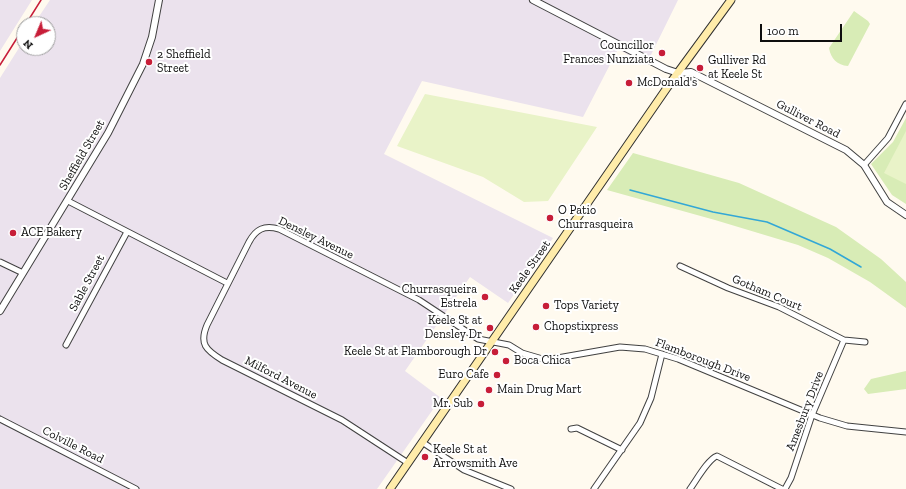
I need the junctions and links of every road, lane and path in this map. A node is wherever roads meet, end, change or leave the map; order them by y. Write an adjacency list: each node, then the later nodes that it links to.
1 (159, 0): 7 (street, Sheffield Street)
2 (533, 0): 4 (street, Gulliver Road)
3 (730, 0): 4 (main road, Keele Street)
4 (678, 73): 6 (street, Gulliver Road); 16 (main road, Keele Street)
5 (906, 104): 6 (street)
6 (864, 165): 8 (street, Gulliver Road)
7 (68, 201): 9 (street); 12 (street, Sheffield Street)
8 (906, 215)
9 (127, 232): 13 (street); 18 (street, Sable Street)
10 (0, 262): 12 (street)
11 (680, 266): 15 (street, Gotham Court)
12 (23, 273): 14 (street, Sheffield Street)
13 (227, 283): 16 (street, Densley Avenue); 26 (street, Milford Avenue)
14 (0, 311)
15 (844, 340): 17 (street); 20 (street, Amesbury Drive)
16 (492, 341): 19 (street, Flamborough Drive); 24 (main road, Keele Street)
17 (865, 342)
18 (66, 345)
19 (662, 354): 20 (street, Flamborough Drive); 25 (street)
20 (812, 415): 23 (street, Flamborough Drive); 32 (street, Amesbury Drive)
21 (0, 419): 27 (street, Colville Road)
22 (571, 429): 25 (street)
23 (906, 432)
24 (422, 442): 26 (main road, Keele Street); 29 (street)
25 (622, 450): 30 (street)
26 (408, 463): 28 (main road, Keele Street)
27 (136, 489)
28 (390, 489)
29 (511, 489)
30 (594, 489)
31 (690, 489): 32 (street)
32 (784, 489)

